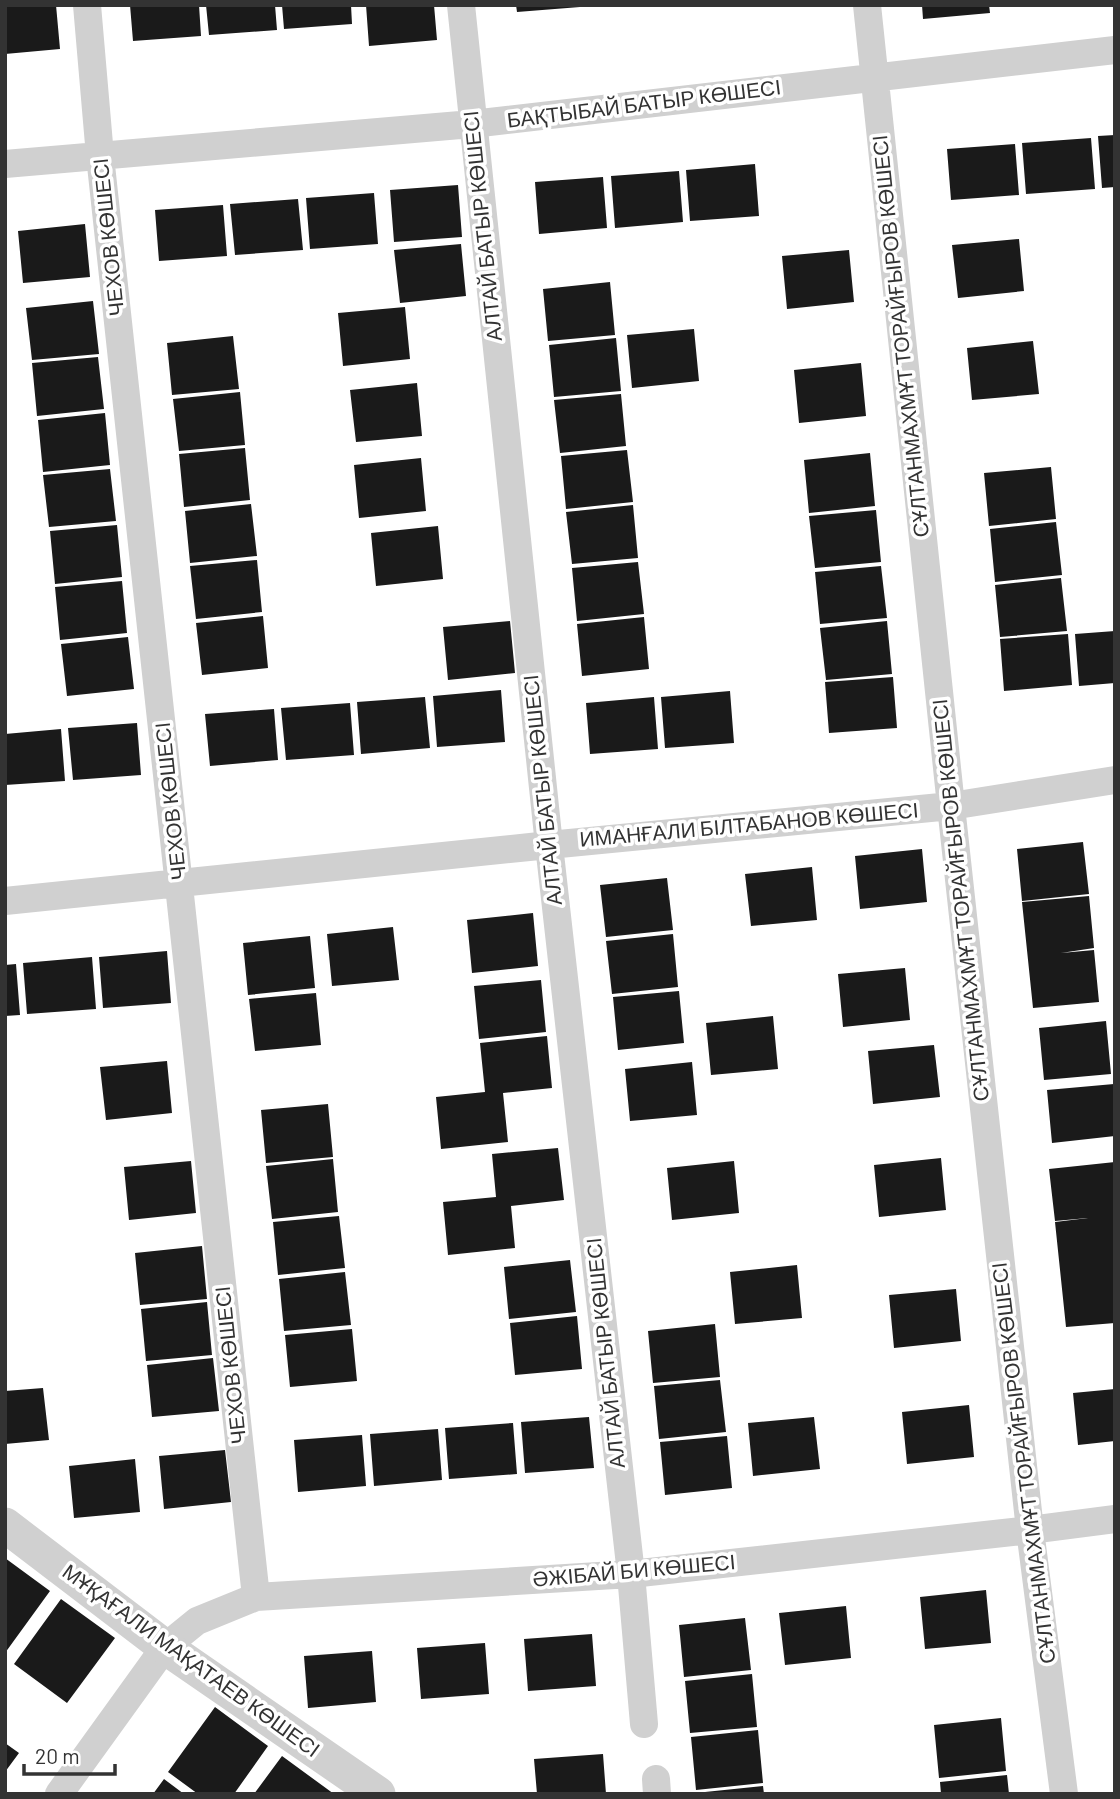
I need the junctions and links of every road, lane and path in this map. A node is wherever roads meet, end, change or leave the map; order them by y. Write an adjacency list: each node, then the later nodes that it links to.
1 (86, 5): 7 (street, ЧЕХОВ КӨШЕСІ)
2 (461, 5): 6 (street, АЛТАЙ БАТЫР КӨШЕСІ)
3 (867, 5): 5 (street, СҰЛТАНМАХМҰТ ТОРАЙҒЫРОВ КӨШЕСІ)
4 (1115, 50): 5 (street, БАҚТЫБАЙ БАТЫР КӨШЕСІ)
5 (874, 77): 6 (street, БАҚТЫБАЙ БАТЫР КӨШЕСІ); 10 (street, СҰЛТАНМАХМҰТ ТОРАЙҒЫРОВ КӨШЕСІ)
6 (472, 124): 7 (street, БАҚТЫБАЙ БАТЫР КӨШЕСІ); 11 (street, АЛТАЙ БАТЫР КӨШЕСІ)
7 (100, 156): 8 (street, БАҚТЫБАЙ БАТЫР КӨШЕСІ); 12 (street, ЧЕХОВ КӨШЕСІ)
8 (5, 164)
9 (1115, 780): 10 (street, ИМАНҒАЛИ БІЛТАБАНОВ КӨШЕСІ)
10 (951, 806): 11 (street, ИМАНҒАЛИ БІЛТАБАНОВ КӨШЕСІ); 16 (street, СҰЛТАНМАХМҰТ ТОРАЙҒЫРОВ КӨШЕСІ)
11 (549, 845): 12 (street, ИМАНҒАЛИ БІЛТАБАНОВ КӨШЕСІ); 17 (street, АЛТАЙ БАТЫР КӨШЕСІ)
12 (180, 883): 13 (street, ИМАНҒАЛИ БІЛТАБАНОВ КӨШЕСІ); 18 (street, ЧЕХОВ КӨШЕСІ)
13 (5, 901)
14 (1115, 1518): 16 (street, ӘЖІБАЙ БИ КӨШЕСІ)
15 (5, 1525): 19 (street, МҰҚАҒАЛИ МАҚАТАЕВ КӨШЕСІ)
16 (1030, 1530): 17 (street, ӘЖІБАЙ БИ КӨШЕСІ); 23 (street, СҰЛТАНМАХМҰТ ТОРАЙҒЫРОВ КӨШЕСІ)
17 (631, 1574): 18 (street, ӘЖІБАЙ БИ КӨШЕСІ); 20 (street, АЛТАЙ БАТЫР КӨШЕСІ)
18 (256, 1597): 19 (street, ӘЖІБАЙ БИ КӨШЕСІ)
19 (165, 1647): 21 (street, ӘЖІБАЙ БИ КӨШЕСІ); 22 (street, МҰҚАҒАЛИ МАҚАТАЕВ КӨШЕСІ)
20 (644, 1724)
21 (59, 1794)
22 (378, 1794)
23 (1064, 1794)

